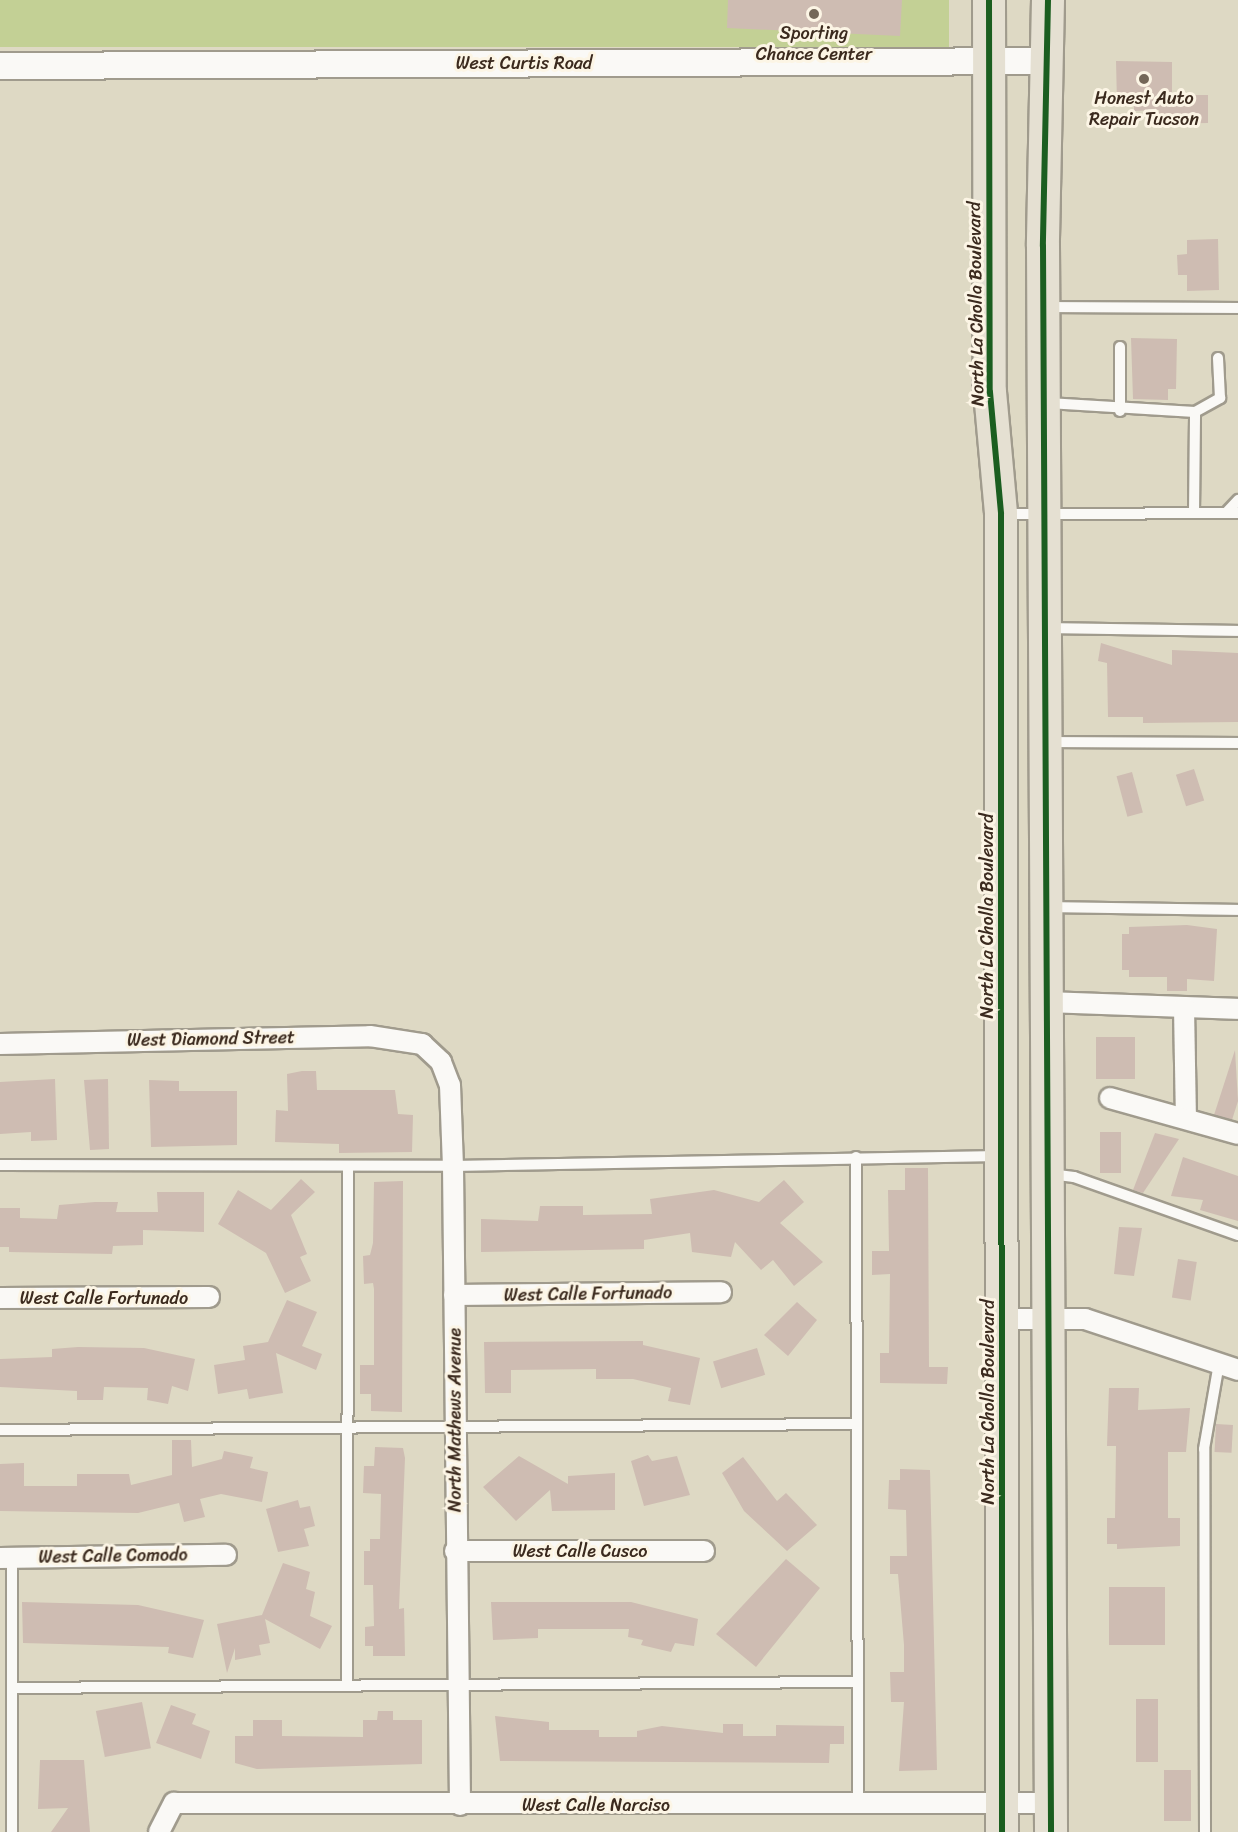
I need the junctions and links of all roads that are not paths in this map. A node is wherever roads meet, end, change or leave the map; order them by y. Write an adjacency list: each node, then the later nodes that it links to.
1 (989, 0): 4 (main road, North La Cholla Boulevard)
2 (1048, 0): 3 (main road)
3 (1047, 61): 4 (street, West Curtis Road); 6 (main road)
4 (990, 62): 5 (street, West Curtis Road); 17 (main road, North La Cholla Boulevard)
5 (0, 66)
6 (1047, 307): 7 (lane); 10 (main road)
7 (1238, 308)
8 (1120, 347): 11 (lane)
9 (1218, 358): 12 (lane)
10 (1048, 403): 11 (lane); 18 (main road)
11 (1120, 411): 12 (lane)
12 (1195, 412): 14 (lane)
13 (1238, 500): 15 (lane)
14 (1194, 513): 15 (lane); 18 (lane)
15 (1226, 513): 16 (lane)
16 (1238, 513)
17 (1000, 514): 18 (lane); 33 (main road, North La Cholla Boulevard)
18 (1049, 515): 19 (main road)
19 (1049, 628): 20 (lane); 21 (main road)
20 (1238, 631)
21 (1050, 742): 22 (lane); 23 (main road)
22 (1238, 743)
23 (1050, 907): 24 (lane); 25 (main road)
24 (1238, 910)
25 (1049, 1002): 26 (street); 38 (main road)
26 (1184, 1007): 27 (street); 31 (street)
27 (1238, 1009)
28 (0, 1044): 29 (street, West Diamond Street)
29 (422, 1044): 36 (street, North Mathews Avenue)
30 (1110, 1098): 31 (street)
31 (1185, 1117): 32 (street)
32 (1238, 1134)
33 (1004, 1156): 34 (lane); 44 (main road, North La Cholla Boulevard)
34 (856, 1157): 36 (lane); 48 (lane)
35 (0, 1165): 37 (lane)
36 (453, 1166): 37 (lane); 41 (street, North Mathews Avenue)
37 (348, 1167): 49 (lane)
38 (1047, 1173): 39 (lane); 45 (main road)
39 (1238, 1235)
40 (721, 1292): 41 (street, West Calle Fortunado)
41 (454, 1295): 50 (street, North Mathews Avenue)
42 (208, 1297): 43 (street, West Calle Fortunado)
43 (0, 1298)
44 (1003, 1319): 45 (street); 62 (main road, North La Cholla Boulevard)
45 (1050, 1319): 46 (street); 63 (main road)
46 (1219, 1363): 47 (street); 66 (lane)
47 (1238, 1370)
48 (857, 1424): 50 (lane); 56 (lane)
49 (348, 1428): 50 (lane); 51 (lane); 58 (lane)
50 (455, 1428): 52 (street, North Mathews Avenue)
51 (0, 1430)
52 (456, 1551): 53 (street, West Calle Cusco); 57 (street, North Mathews Avenue)
53 (704, 1551)
54 (226, 1555): 55 (street, West Calle Comodo)
55 (6, 1557): 59 (lane)
56 (858, 1682): 57 (lane); 61 (lane)
57 (458, 1684): 58 (lane); 60 (street, North Mathews Avenue)
58 (347, 1685): 59 (lane)
59 (12, 1688): 64 (lane)
60 (460, 1805): 61 (street, West Calle Narciso); 65 (street, West Calle Narciso)
61 (858, 1805): 62 (street, West Calle Narciso)
62 (1002, 1817): 63 (street, West Calle Narciso)
63 (1051, 1817)
64 (12, 1832)
65 (159, 1832)
66 (1205, 1832)

